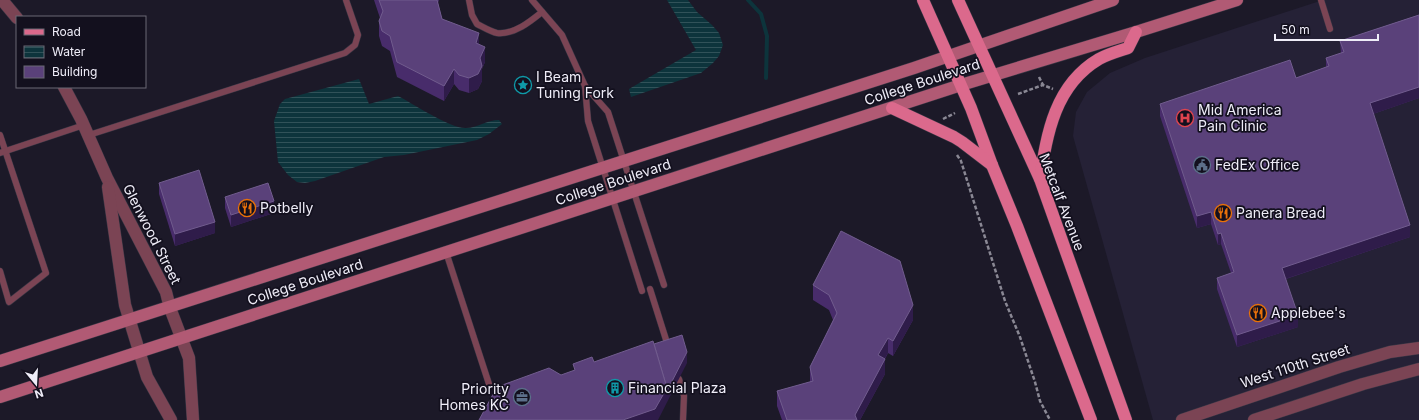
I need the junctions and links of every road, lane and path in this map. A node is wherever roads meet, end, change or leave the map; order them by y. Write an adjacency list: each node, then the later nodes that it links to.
1 (2, 0): 11 (street)
2 (346, 0): 27 (lane)
3 (469, 0): 10 (lane)
4 (924, 0): 15 (main road)
5 (958, 0): 14 (main road, Metcalf Avenue)
6 (1113, 0): 14 (main road, College Boulevard)
7 (1237, 0): 13 (main road, College Boulevard)
8 (1321, 0): 12 (lane)
9 (534, 1): 10 (lane)
10 (542, 12): 20 (lane)
11 (16, 17)
12 (1330, 29)
13 (1136, 32): 16 (main road, College Boulevard); 35 (main road)
14 (978, 46): 15 (main road, College Boulevard); 16 (main road, Metcalf Avenue)
15 (948, 56): 18 (main road); 31 (main road, College Boulevard)
16 (992, 76): 18 (main road, College Boulevard); 35 (main road, Metcalf Avenue)
17 (1039, 77): 19 (path)
18 (961, 84): 24 (main road, College Boulevard); 32 (main road)
19 (1043, 85): 22 (path); 23 (path)
20 (585, 86): 31 (lane); 33 (lane)
21 (65, 88): 27 (street, Glenwood Street)
22 (1057, 92)
23 (1018, 94)
24 (892, 108): 32 (main road); 36 (main road, College Boulevard)
25 (955, 114): 26 (path)
26 (942, 119)
27 (86, 130): 30 (lane); 34 (street, Glenwood Street)
28 (0, 135): 30 (lane)
29 (954, 150): 57 (path)
30 (3, 152): 39 (lane)
31 (624, 161): 33 (main road, College Boulevard); 36 (lane)
32 (992, 166): 58 (main road)
33 (603, 168): 37 (lane); 43 (main road, College Boulevard)
34 (107, 178): 43 (street, Glenwood Street); 44 (street, Glenwood Street)
35 (1040, 179): 59 (main road, Metcalf Avenue)
36 (633, 192): 37 (main road, College Boulevard); 40 (lane)
37 (613, 198): 38 (main road, College Boulevard); 42 (lane)
38 (446, 252): 45 (main road, College Boulevard); 52 (lane)
39 (0, 271)
40 (664, 285)
41 (650, 289): 47 (lane)
42 (642, 291)
43 (170, 308): 44 (main road, College Boulevard); 45 (street, Glenwood Street)
44 (130, 319): 48 (street, Glenwood Street); 49 (main road, College Boulevard)
45 (181, 338): 48 (main road, College Boulevard); 55 (street, Glenwood Street)
46 (1419, 348): 60 (street, West 110th Street)
47 (670, 351)
48 (139, 352): 53 (main road, College Boulevard); 54 (street, Glenwood Street)
49 (0, 361)
50 (1419, 369): 61 (street)
51 (679, 380): 56 (lane)
52 (489, 384)
53 (0, 397)
54 (171, 420)
55 (193, 420)
56 (683, 420)
57 (1050, 420)
58 (1091, 420)
59 (1126, 420)
60 (1182, 420)
61 (1254, 420)

